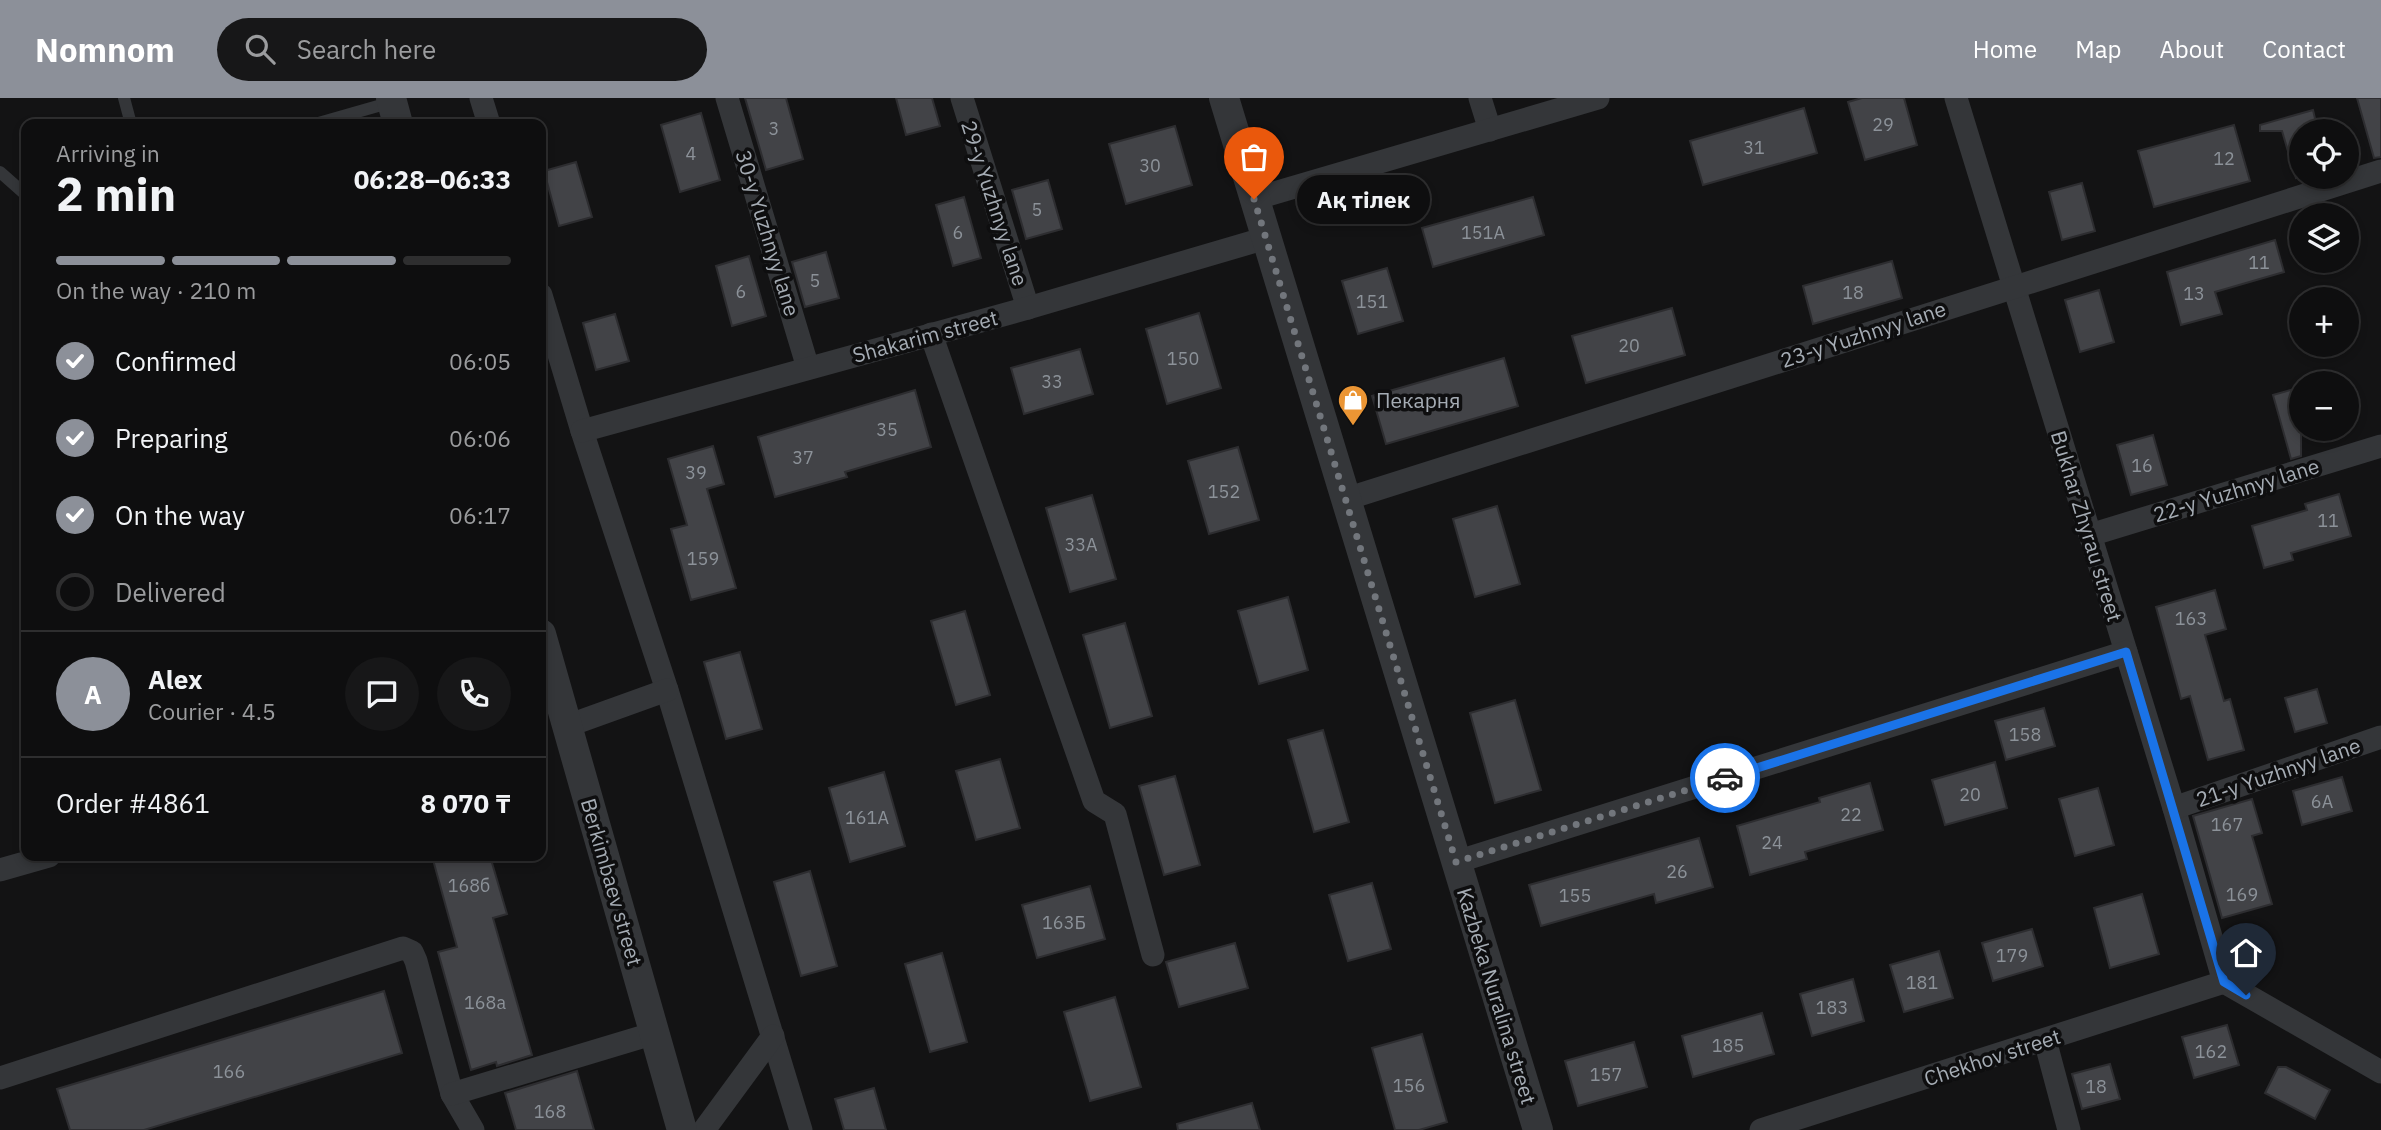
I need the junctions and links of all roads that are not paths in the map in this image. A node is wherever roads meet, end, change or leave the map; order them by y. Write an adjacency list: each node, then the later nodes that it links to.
1 (124, 98): 10 (lane)
2 (481, 98): 12 (street)
3 (727, 98): 23 (street, 30-y Yuzhnyy lane)
4 (962, 98): 20 (street, 29-y Yuzhnyy lane)
5 (1224, 98): 17 (street, Kazbeka Nuralina street)
6 (1480, 98): 13 (street)
7 (1598, 98): 13 (street)
8 (1956, 98): 19 (street, Bukhar Zhyrau street)
9 (394, 108): 11 (lane)
10 (130, 119)
11 (340, 119)
12 (487, 119)
13 (1490, 130): 17 (street)
14 (2381, 171): 19 (street, 23-y Yuzhnyy lane)
15 (0, 172): 16 (lane)
16 (21, 191)
17 (1254, 199): 18 (street, Kazbeka Nuralina street)
18 (1266, 238): 20 (street, Shakarim street); 26 (street, Kazbeka Nuralina street)
19 (2014, 286): 26 (street, 23-y Yuzhnyy lane); 27 (street, Bukhar Zhyrau street)
20 (1028, 307): 22 (street, Shakarim street)
21 (546, 312): 24 (street)
22 (931, 334): 23 (street, Shakarim street); 38 (street)
23 (808, 368): 24 (street, Shakarim street)
24 (582, 431): 30 (street)
25 (2381, 446): 27 (street, 22-y Yuzhnyy lane)
26 (1346, 499): 36 (street, Kazbeka Nuralina street)
27 (2090, 535): 28 (street, Bukhar Zhyrau street)
28 (2126, 652): 34 (street, Bukhar Zhyrau street); 36 (street)
29 (546, 671): 31 (street, Berkimbaev street)
30 (667, 690): 32 (street); 41 (street)
31 (550, 700): 32 (street, Berkimbaev street)
32 (567, 726): 40 (street, Berkimbaev street)
33 (2381, 737): 34 (street, 21-y Yuzhnyy lane)
34 (2174, 808): 39 (street, Bukhar Zhyrau street)
35 (32, 861): 37 (street)
36 (1456, 862): 51 (street, Kazbeka Nuralina street)
37 (0, 870)
38 (1153, 955)
39 (2224, 982): 42 (street, Chekhov street); 43 (street)
40 (655, 1033): 45 (street); 48 (street, Berkimbaev street)
41 (773, 1036): 49 (street); 50 (street)
42 (2045, 1040): 46 (street, Chekhov street); 53 (street)
43 (2381, 1072)
44 (0, 1077): 45 (street)
45 (452, 1094): 47 (street)
46 (1799, 1125): 52 (street, Chekhov street)
47 (473, 1130)
48 (682, 1130)
49 (704, 1130)
50 (801, 1130)
51 (1538, 1130)
52 (1760, 1130)
53 (2069, 1130)

